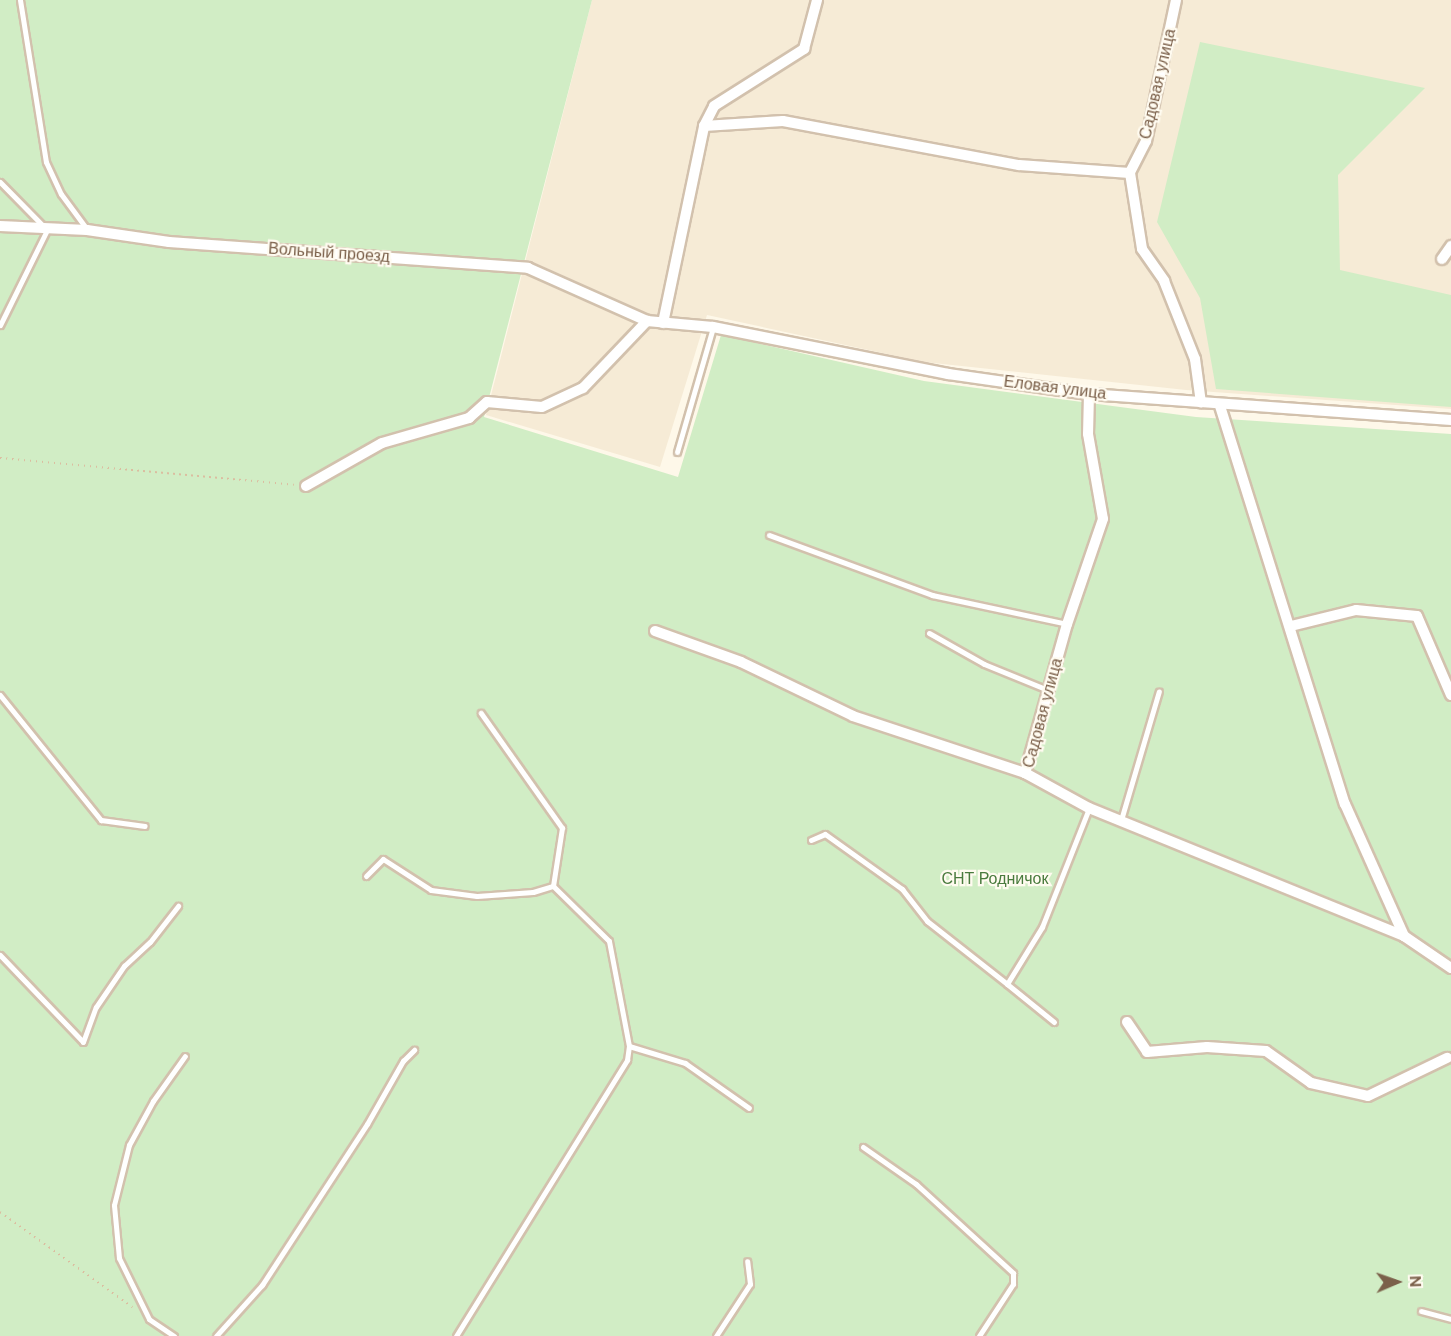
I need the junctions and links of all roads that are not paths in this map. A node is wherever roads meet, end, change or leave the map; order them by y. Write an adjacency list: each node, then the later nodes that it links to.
1 (20, 0): 9 (lane)
2 (816, 0): 4 (street)
3 (1176, 0): 5 (street, Садовая улица)
4 (704, 126): 5 (street); 13 (street)
5 (1130, 173): 17 (street)
6 (0, 182): 8 (lane)
7 (0, 226): 8 (street, Вольный проезд)
8 (47, 230): 9 (street, Вольный проезд); 14 (lane)
9 (87, 230): 12 (street, Вольный проезд)
10 (1451, 246): 11 (street)
11 (1442, 259)
12 (647, 321): 13 (street, Еловая улица); 21 (street)
13 (663, 323): 15 (street, Еловая улица)
14 (0, 325)
15 (713, 327): 16 (street, Еловая улица); 20 (lane)
16 (1089, 394): 17 (street, Еловая улица); 23 (street, Садовая улица)
17 (1201, 403): 18 (street, Еловая улица)
18 (1220, 405): 19 (street, Еловая улица); 24 (street)
19 (1451, 420)
20 (677, 452)
21 (306, 486)
22 (769, 535): 23 (lane)
23 (1067, 624): 27 (street, Садовая улица)
24 (1291, 626): 30 (street); 40 (street)
25 (655, 631): 32 (street)
26 (929, 633): 27 (lane)
27 (1048, 690): 32 (street, Садовая улица)
28 (1159, 691): 34 (lane)
29 (0, 695): 35 (lane)
30 (1451, 695)
31 (481, 713): 38 (lane)
32 (1025, 773): 33 (street, Садовая улица)
33 (1089, 808): 34 (street, Садовая улица); 43 (lane)
34 (1121, 820): 40 (street, Садовая улица)
35 (146, 826)
36 (811, 840): 43 (lane)
37 (366, 876): 38 (lane)
38 (552, 886): 46 (lane)
39 (178, 906): 41 (lane)
40 (1404, 936): 42 (street, Садовая улица)
41 (0, 955)
42 (1451, 968)
43 (1007, 984): 44 (lane)
44 (1054, 1022)
45 (1127, 1022): 49 (street)
46 (629, 1046): 51 (lane); 58 (lane)
47 (414, 1050): 57 (lane)
48 (185, 1056): 56 (lane)
49 (1449, 1057): 50 (street)
50 (1451, 1070)
51 (749, 1108)
52 (863, 1147): 60 (lane)
53 (747, 1261): 59 (lane)
54 (1421, 1311): 55 (lane)
55 (1451, 1319)
56 (174, 1336)
57 (216, 1336)
58 (456, 1336)
59 (716, 1336)
60 (979, 1336)

